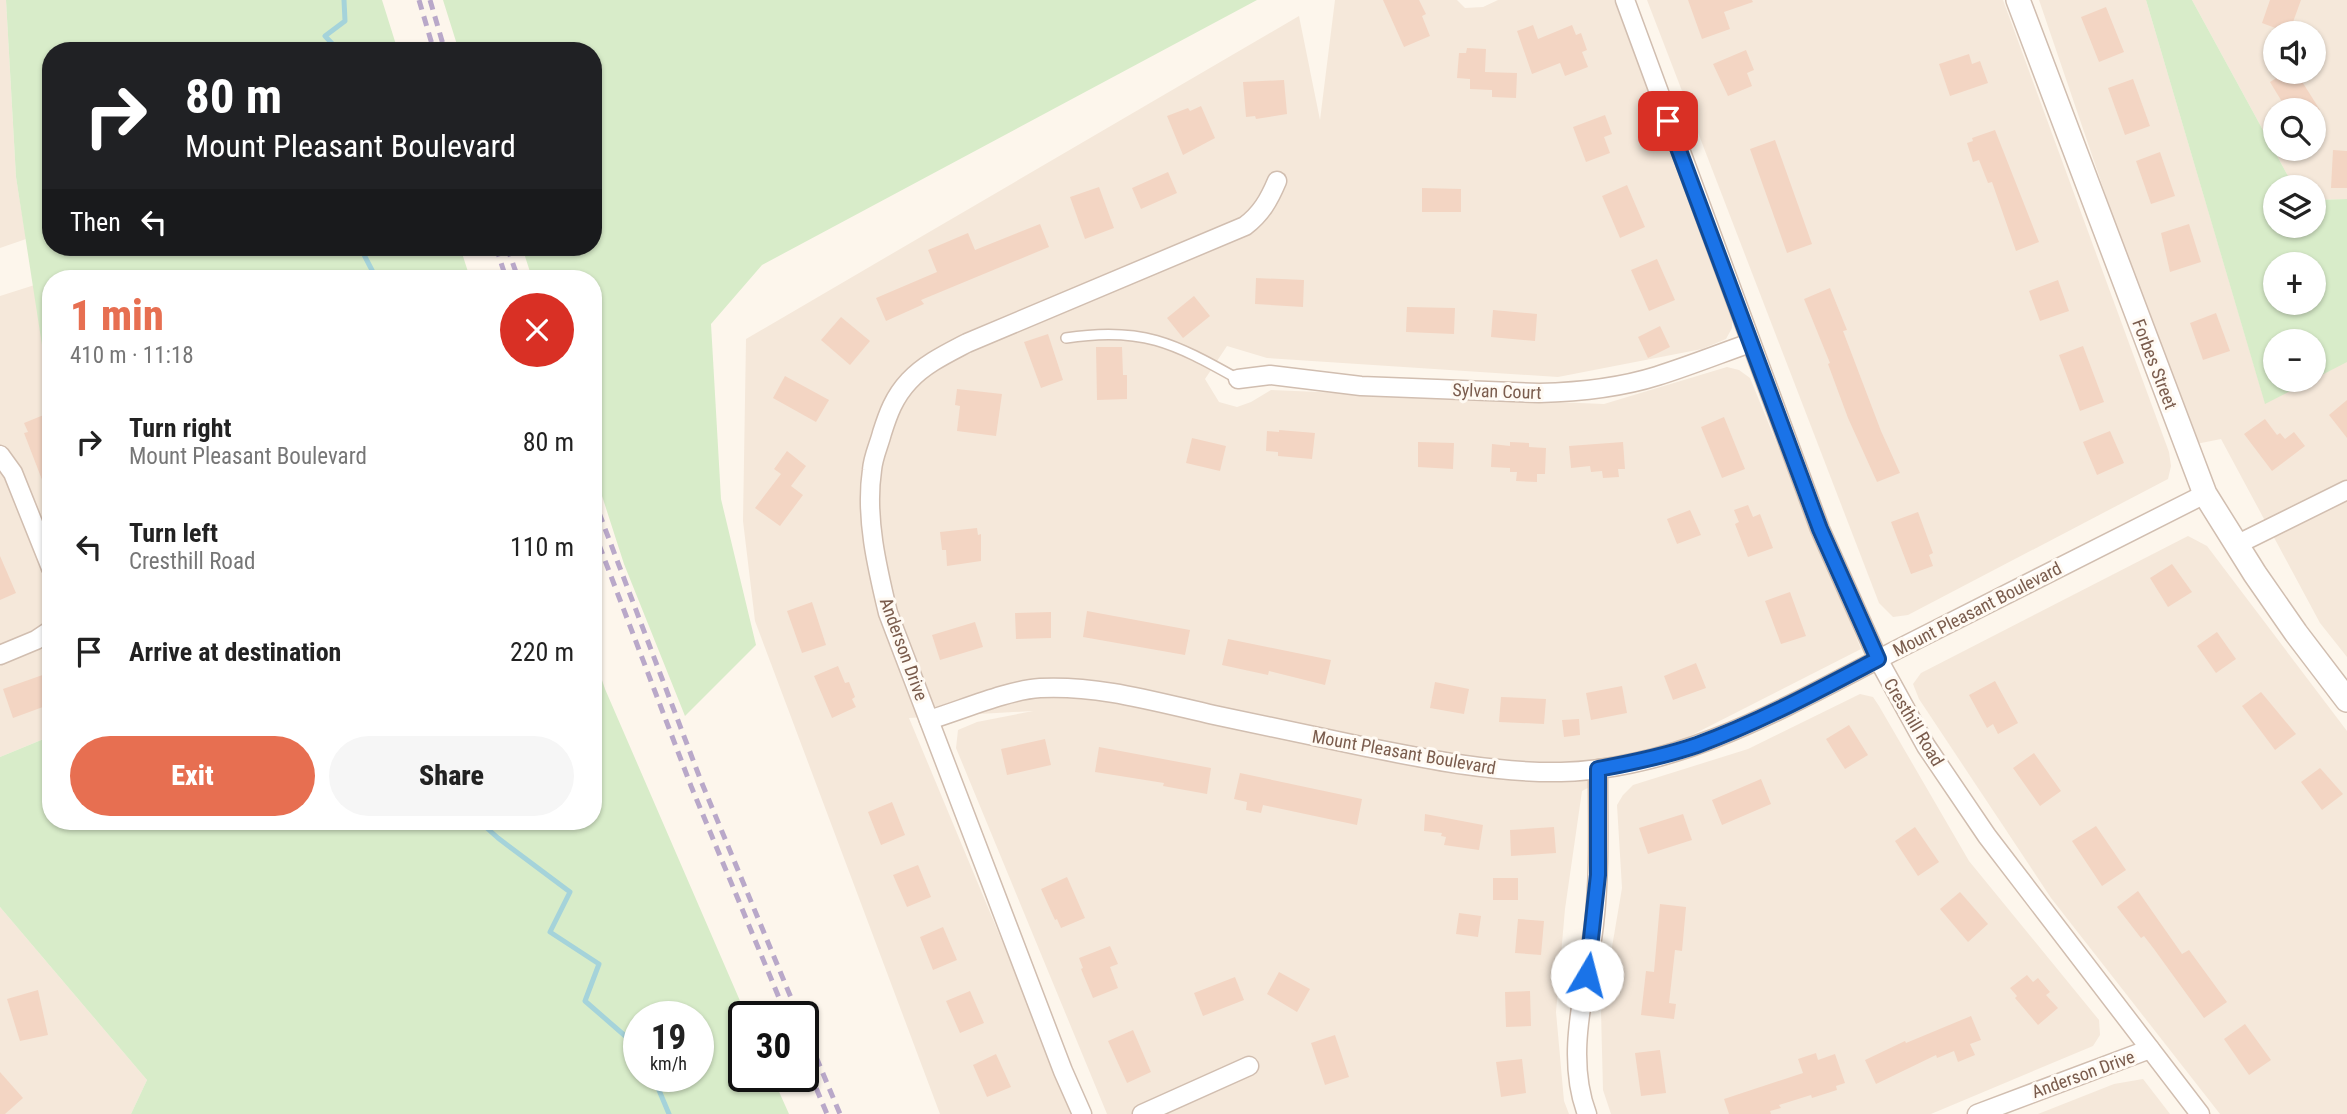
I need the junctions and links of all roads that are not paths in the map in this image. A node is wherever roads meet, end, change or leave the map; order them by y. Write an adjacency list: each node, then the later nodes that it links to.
1 (1625, 0): 5 (street, Cresthill Road)
2 (2018, 0): 9 (street, Forbes Street)
3 (1277, 181): 16 (street, Anderson Drive)
4 (1066, 338): 6 (lane)
5 (1750, 342): 6 (street, Sylvan Court); 14 (street, Cresthill Road)
6 (1238, 379)
7 (0, 455): 11 (street)
8 (2347, 490): 10 (street)
9 (2205, 494): 10 (street, Forbes Street); 14 (street, Mount Pleasant Boulevard)
10 (2236, 545): 15 (street, Forbes Street)
11 (42, 546)
12 (42, 636): 13 (street)
13 (0, 655)
14 (1878, 659): 17 (street, Mount Pleasant Boulevard); 18 (street, Cresthill Road)
15 (2347, 700)
16 (929, 720): 17 (street, Mount Pleasant Boulevard); 20 (street, Anderson Drive)
17 (1598, 769): 22 (street)
18 (2150, 1049): 23 (street, Anderson Drive); 24 (street, Cresthill Road)
19 (1249, 1066): 21 (street)
20 (1082, 1114)
21 (1142, 1114)
22 (1587, 1114)
23 (1978, 1114)
24 (2200, 1114)

